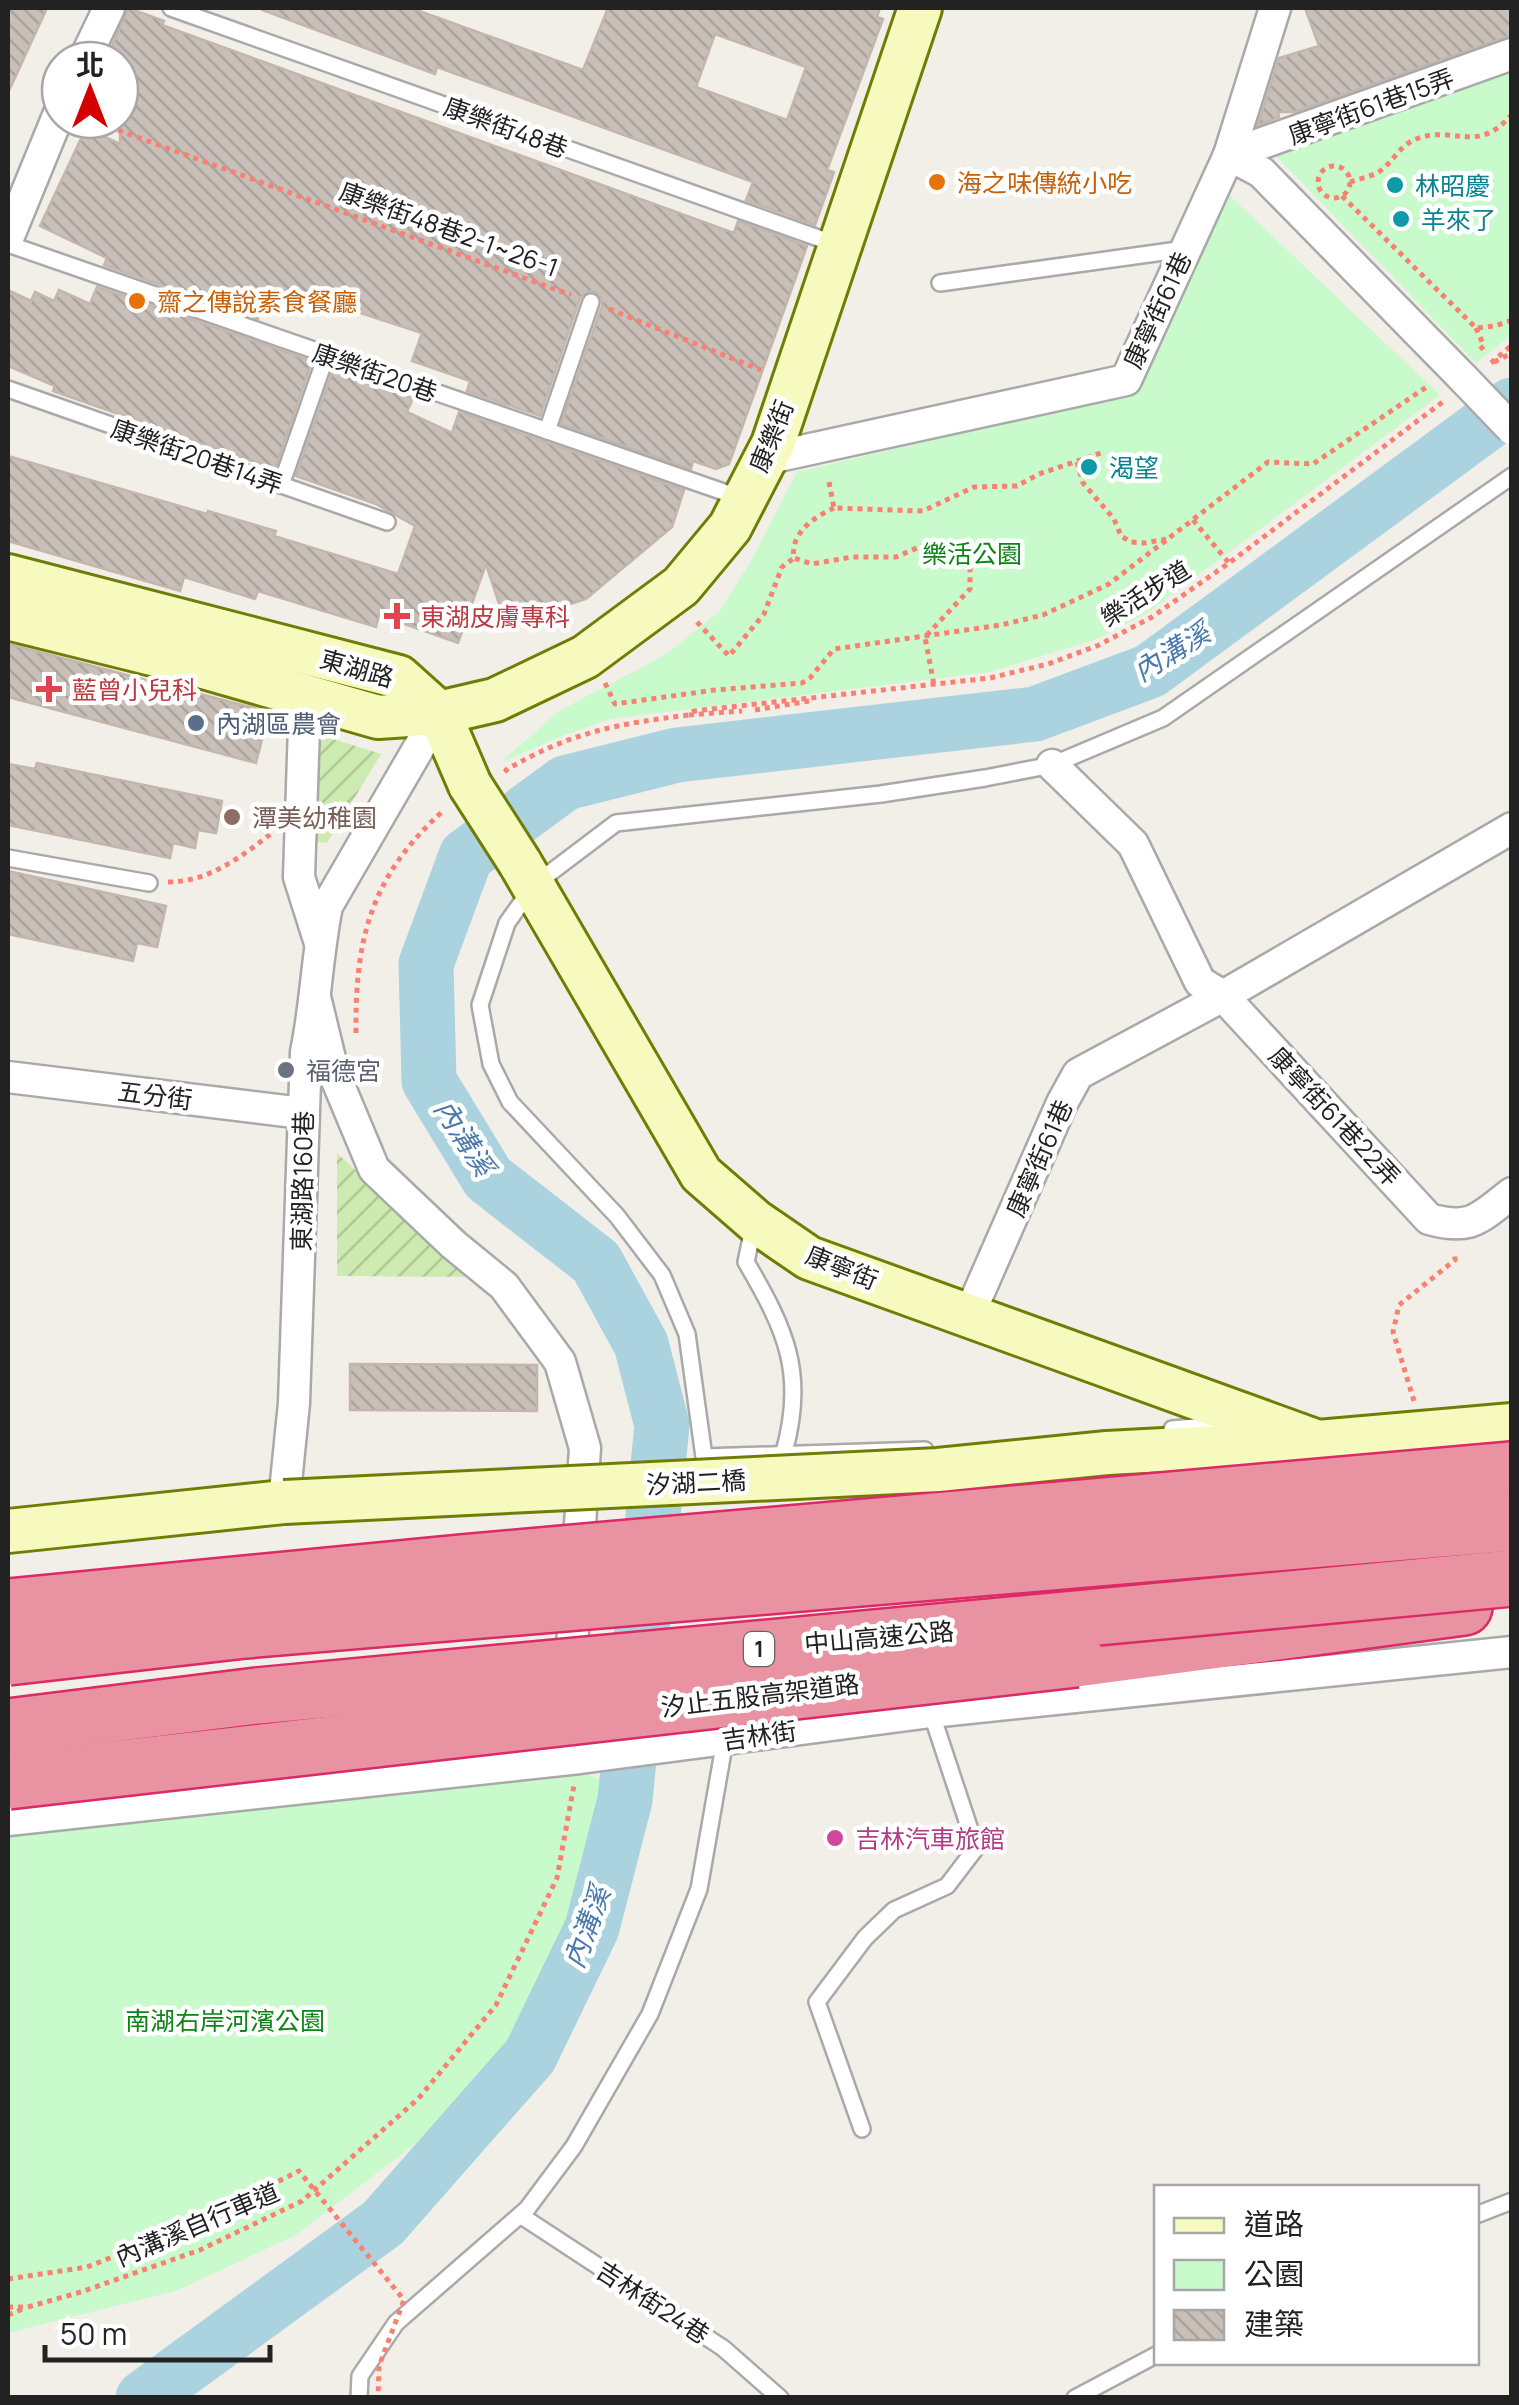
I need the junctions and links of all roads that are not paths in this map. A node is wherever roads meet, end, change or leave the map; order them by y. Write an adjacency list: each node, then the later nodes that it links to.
1 (109, 8): 5 (street)
2 (171, 8): 10 (lane, 康樂街48巷)
3 (920, 8): 10 (street, 康樂街)
4 (1275, 8): 8 (street, 康寧街61巷)
5 (94, 40)
6 (1512, 54): 8 (street, 康寧街61巷15弄)
7 (48, 140): 9 (street)
8 (1229, 155): 11 (street, 康寧街61巷); 16 (street, bridge)
9 (8, 241): 14 (lane, 康樂街20巷)
10 (842, 247): 18 (street, 康樂街)
11 (1186, 249): 12 (lane); 18 (street, 康寧街61巷)
12 (940, 283)
13 (591, 302): 17 (lane)
14 (326, 356): 17 (lane, 康樂街20巷); 20 (lane)
15 (8, 389): 20 (lane, 康樂街20巷14弄)
16 (1512, 429)
17 (547, 431): 21 (lane, 康樂街20巷)
18 (765, 459): 21 (street, 康樂街)
19 (1512, 476): 27 (lane)
20 (281, 485): 22 (lane, 康樂街20巷14弄)
21 (744, 499): 26 (street, 康樂街)
22 (388, 522)
23 (8, 576): 26 (street, 東湖路)
24 (8, 618): 25 (street, 東湖路)
25 (305, 696): 26 (street, 東湖路); 32 (street)
26 (439, 713): 30 (street, 康寧街, bridge); 32 (street, 東湖路160巷)
27 (1052, 765): 30 (lane); 33 (street, 康寧街61巷22弄)
28 (1512, 828): 33 (street, 康寧街61巷)
29 (8, 858): 31 (lane)
30 (527, 874): 38 (street, 康寧街); 45 (lane)
31 (148, 883)
32 (320, 942): 34 (street, 東湖路160巷)
33 (1224, 996): 37 (street, 康寧街61巷22弄); 39 (street, 康寧街61巷)
34 (316, 1000): 36 (street, 東湖路160巷); 47 (street)
35 (8, 1077): 36 (street, 五分街)
36 (302, 1113): 48 (street, 東湖路160巷)
37 (1512, 1193)
38 (755, 1222): 39 (street, 康寧街); 45 (lane)
39 (969, 1314): 40 (street, 康寧街)
40 (1258, 1422): 42 (lane); 43 (street, 康寧街)
41 (1512, 1425): 43 (street, 康寧街)
42 (1161, 1430)
43 (1318, 1442): 48 (street, 汐湖二橋, bridge)
44 (948, 1448): 45 (lane)
45 (784, 1452)
46 (1512, 1470): 53 (highway, bridge)
47 (580, 1498): 48 (lane); 59 (street)
48 (284, 1502): 50 (street, 汐湖二橋)
49 (1512, 1523): 55 (highway, bridge)
50 (8, 1531)
51 (1512, 1578): 57 (highway, 中山高速公路 / 1, bridge)
52 (1512, 1601): 60 (highway, 汐止五股高架道路 / 1, bridge)
53 (8, 1607)
54 (1512, 1652): 56 (street, 吉林街)
55 (8, 1657)
56 (931, 1712): 58 (street, 吉林街); 62 (lane)
57 (8, 1727)
58 (726, 1740): 59 (street, 吉林街); 65 (lane)
59 (577, 1763): 61 (street, 吉林街)
60 (8, 1781)
61 (8, 1820)
62 (862, 2128)
63 (1512, 2201): 64 (lane)
64 (1479, 2214)
65 (520, 2215): 67 (lane); 68 (lane, 吉林街24巷)
66 (1154, 2357): 69 (lane)
67 (359, 2398)
68 (780, 2398)
69 (1075, 2398)

